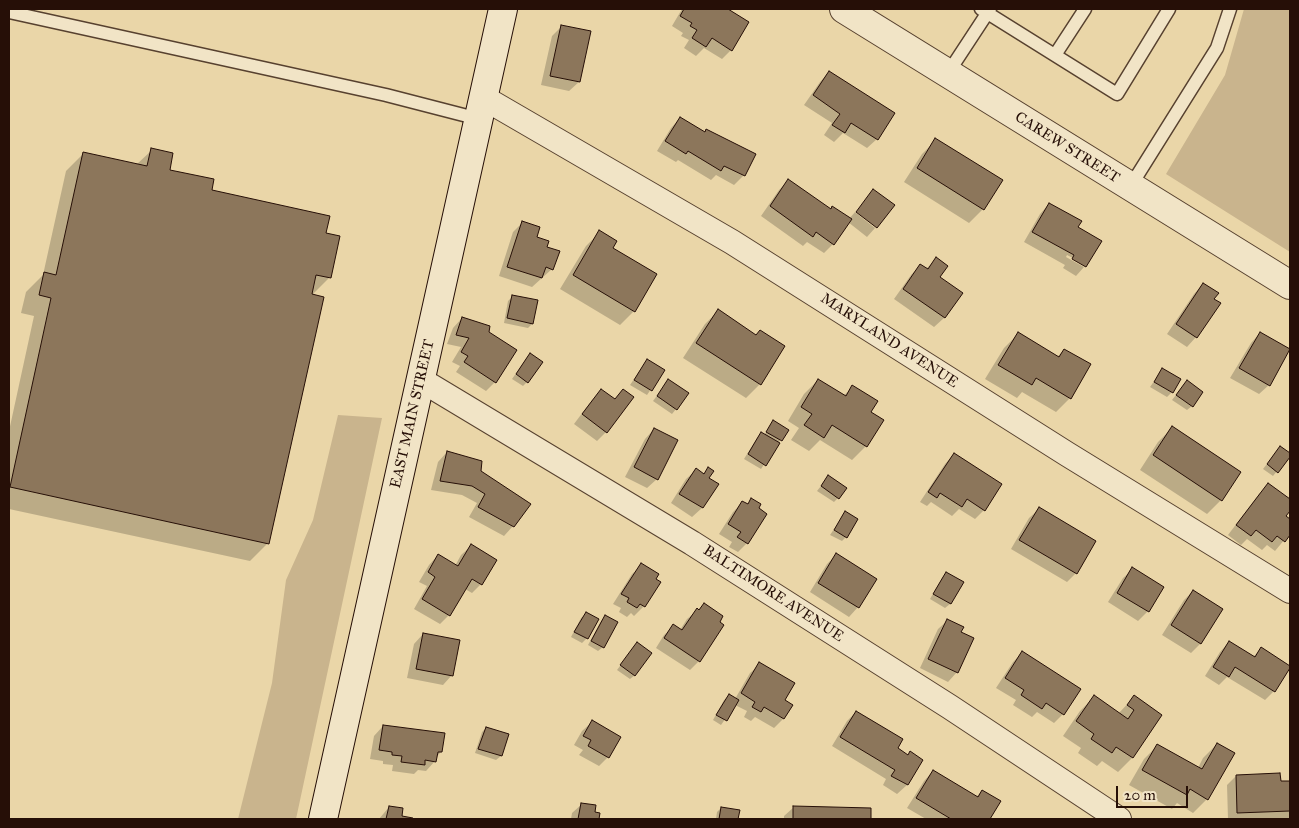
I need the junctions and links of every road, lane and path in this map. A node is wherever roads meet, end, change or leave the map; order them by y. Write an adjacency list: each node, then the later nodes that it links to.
1 (503, 9): 10 (main road, EAST MAIN STREET)
2 (844, 9): 9 (main road, CAREW STREET)
3 (1085, 9): 8 (lane)
4 (1169, 9): 8 (lane)
5 (1230, 9): 11 (lane)
6 (986, 10): 8 (lane); 9 (lane)
7 (9, 12): 10 (lane)
8 (1055, 55)
9 (948, 73): 11 (main road, CAREW STREET)
10 (482, 109): 13 (main road, EAST MAIN STREET); 14 (street, MARYLAND AVENUE)
11 (1130, 187): 12 (main road, CAREW STREET)
12 (1290, 286)
13 (421, 380): 15 (main road, EAST MAIN STREET); 16 (street, BALTIMORE AVENUE)
14 (1290, 591)
15 (323, 819)
16 (1119, 819)

